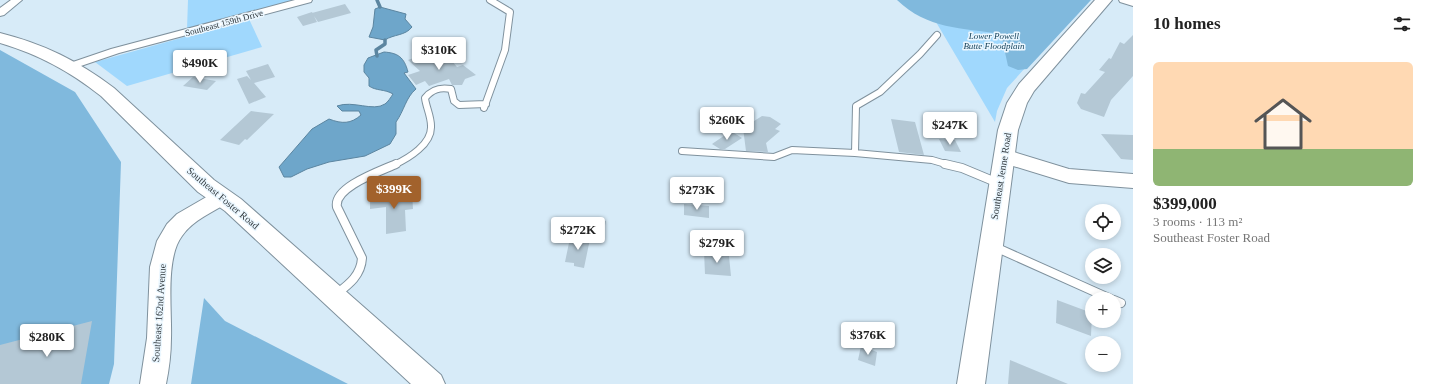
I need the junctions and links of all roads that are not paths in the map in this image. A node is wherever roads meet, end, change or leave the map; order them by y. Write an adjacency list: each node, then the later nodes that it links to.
1 (17, 0): 7 (street)
2 (307, 0): 10 (street, Southeast 159th Drive)
3 (490, 0): 19 (lane)
4 (1104, 0): 13 (main road, Southeast Jenne Road)
5 (1124, 0): 6 (street)
6 (1133, 3)
7 (0, 13)
8 (937, 35): 12 (lane)
9 (0, 38): 10 (main road, Southeast Foster Road)
10 (71, 66): 16 (main road, Southeast Foster Road)
11 (682, 151): 12 (lane)
12 (855, 153): 15 (lane)
13 (1004, 156): 14 (street); 15 (main road, Southeast Jenne Road)
14 (1133, 181)
15 (1000, 184): 17 (main road, Southeast Jenne Road)
16 (222, 197): 19 (main road, Southeast Foster Road); 20 (street, Southeast 162nd Avenue)
17 (991, 245): 18 (lane); 22 (main road, Southeast Jenne Road)
18 (1095, 292)
19 (334, 296): 21 (main road, Southeast Foster Road)
20 (153, 384)
21 (431, 384)
22 (971, 384)

